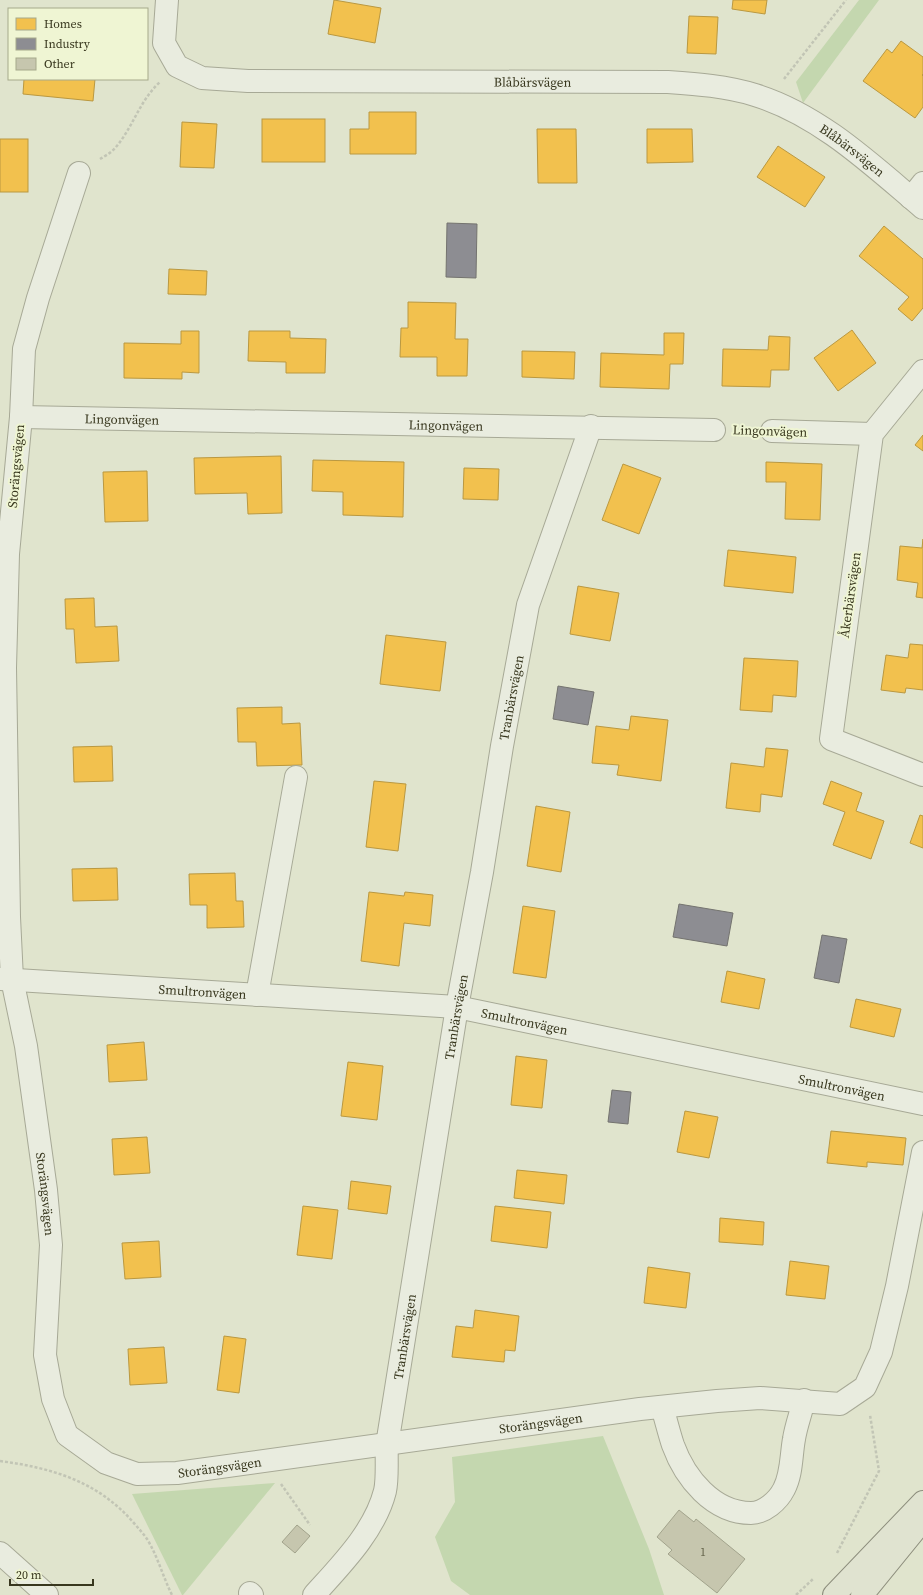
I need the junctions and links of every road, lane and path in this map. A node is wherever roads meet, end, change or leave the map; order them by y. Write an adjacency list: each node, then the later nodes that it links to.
1 (167, 0): 3 (street)
2 (846, 0): 4 (path)
3 (178, 66): 4 (street, Blåbärsvägen); 5 (path)
4 (767, 100): 6 (street, Blåbärsvägen)
5 (79, 173): 8 (street, Storängsvägen)
6 (919, 196)
7 (923, 371): 12 (street)
8 (21, 417): 9 (street, Lingonvägen); 15 (street, Storängsvägen)
9 (592, 426): 10 (street, Lingonvägen); 17 (street, Tranbärsvägen)
10 (714, 430)
11 (772, 432): 12 (street, Lingonvägen)
12 (872, 434): 13 (street, Åkerbärsvägen)
13 (923, 775)
14 (296, 777): 16 (street)
15 (6, 979): 16 (street, Smultronvägen); 25 (street, Storängsvägen)
16 (257, 995): 17 (street, Smultronvägen)
17 (457, 1007): 18 (street, Smultronvägen); 23 (street, Tranbärsvägen)
18 (923, 1104)
19 (923, 1152): 20 (street)
20 (865, 1387): 21 (street, Storängsvägen); 30 (path)
21 (804, 1400): 22 (street, Storängsvägen); 22 (street)
22 (662, 1407): 23 (street, Storängsvägen)
23 (387, 1444): 25 (street, Storängsvägen); 33 (street, Tranbärsvägen)
24 (0, 1461): 32 (path)
25 (269, 1461): 28 (path)
26 (923, 1502): 34 (main road)
27 (923, 1520): 35 (main road)
28 (310, 1526)
29 (0, 1553): 31 (street)
30 (833, 1559)
31 (47, 1595)
32 (172, 1595)
33 (314, 1595)
34 (834, 1595)
35 (862, 1595)

